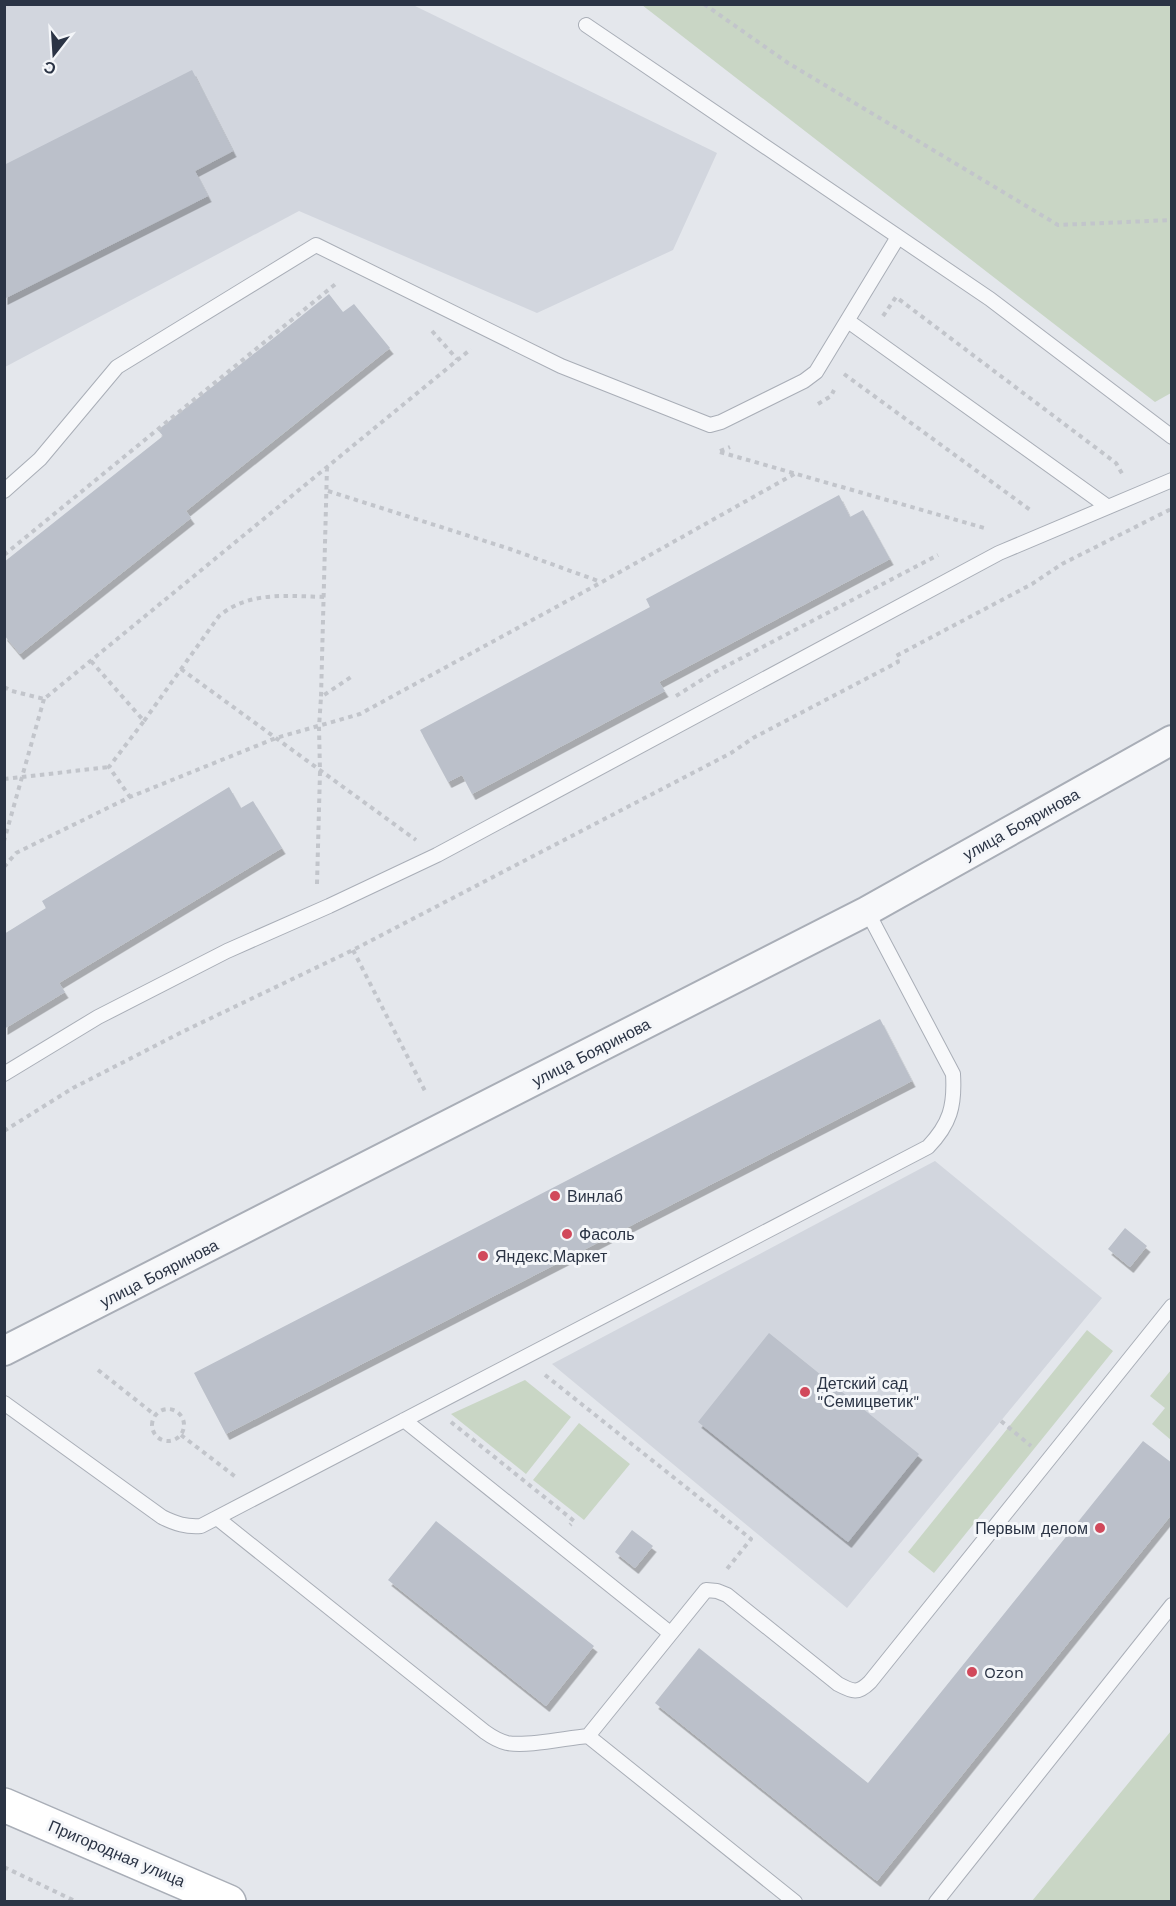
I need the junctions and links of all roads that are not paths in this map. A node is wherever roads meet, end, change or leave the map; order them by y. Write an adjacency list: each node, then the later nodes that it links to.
1 (586, 25): 2 (lane)
2 (898, 237): 3 (lane); 4 (lane)
3 (848, 321): 6 (lane); 7 (lane)
4 (1172, 437)
5 (1172, 480): 7 (lane)
6 (4, 491)
7 (1108, 507): 10 (lane)
8 (1172, 740): 9 (street, улица Бояринова)
9 (867, 911): 12 (street, улица Бояринова); 14 (lane)
10 (4, 1074)
11 (1172, 1306): 17 (lane)
12 (4, 1351)
13 (4, 1403): 15 (lane)
14 (404, 1420): 15 (lane); 17 (lane)
15 (217, 1518): 18 (lane)
16 (1172, 1605): 22 (lane)
17 (670, 1633): 18 (lane)
18 (588, 1736): 21 (lane)
19 (4, 1805): 20 (street, Пригородная улица)
20 (229, 1902)
21 (795, 1902)
22 (936, 1902)

